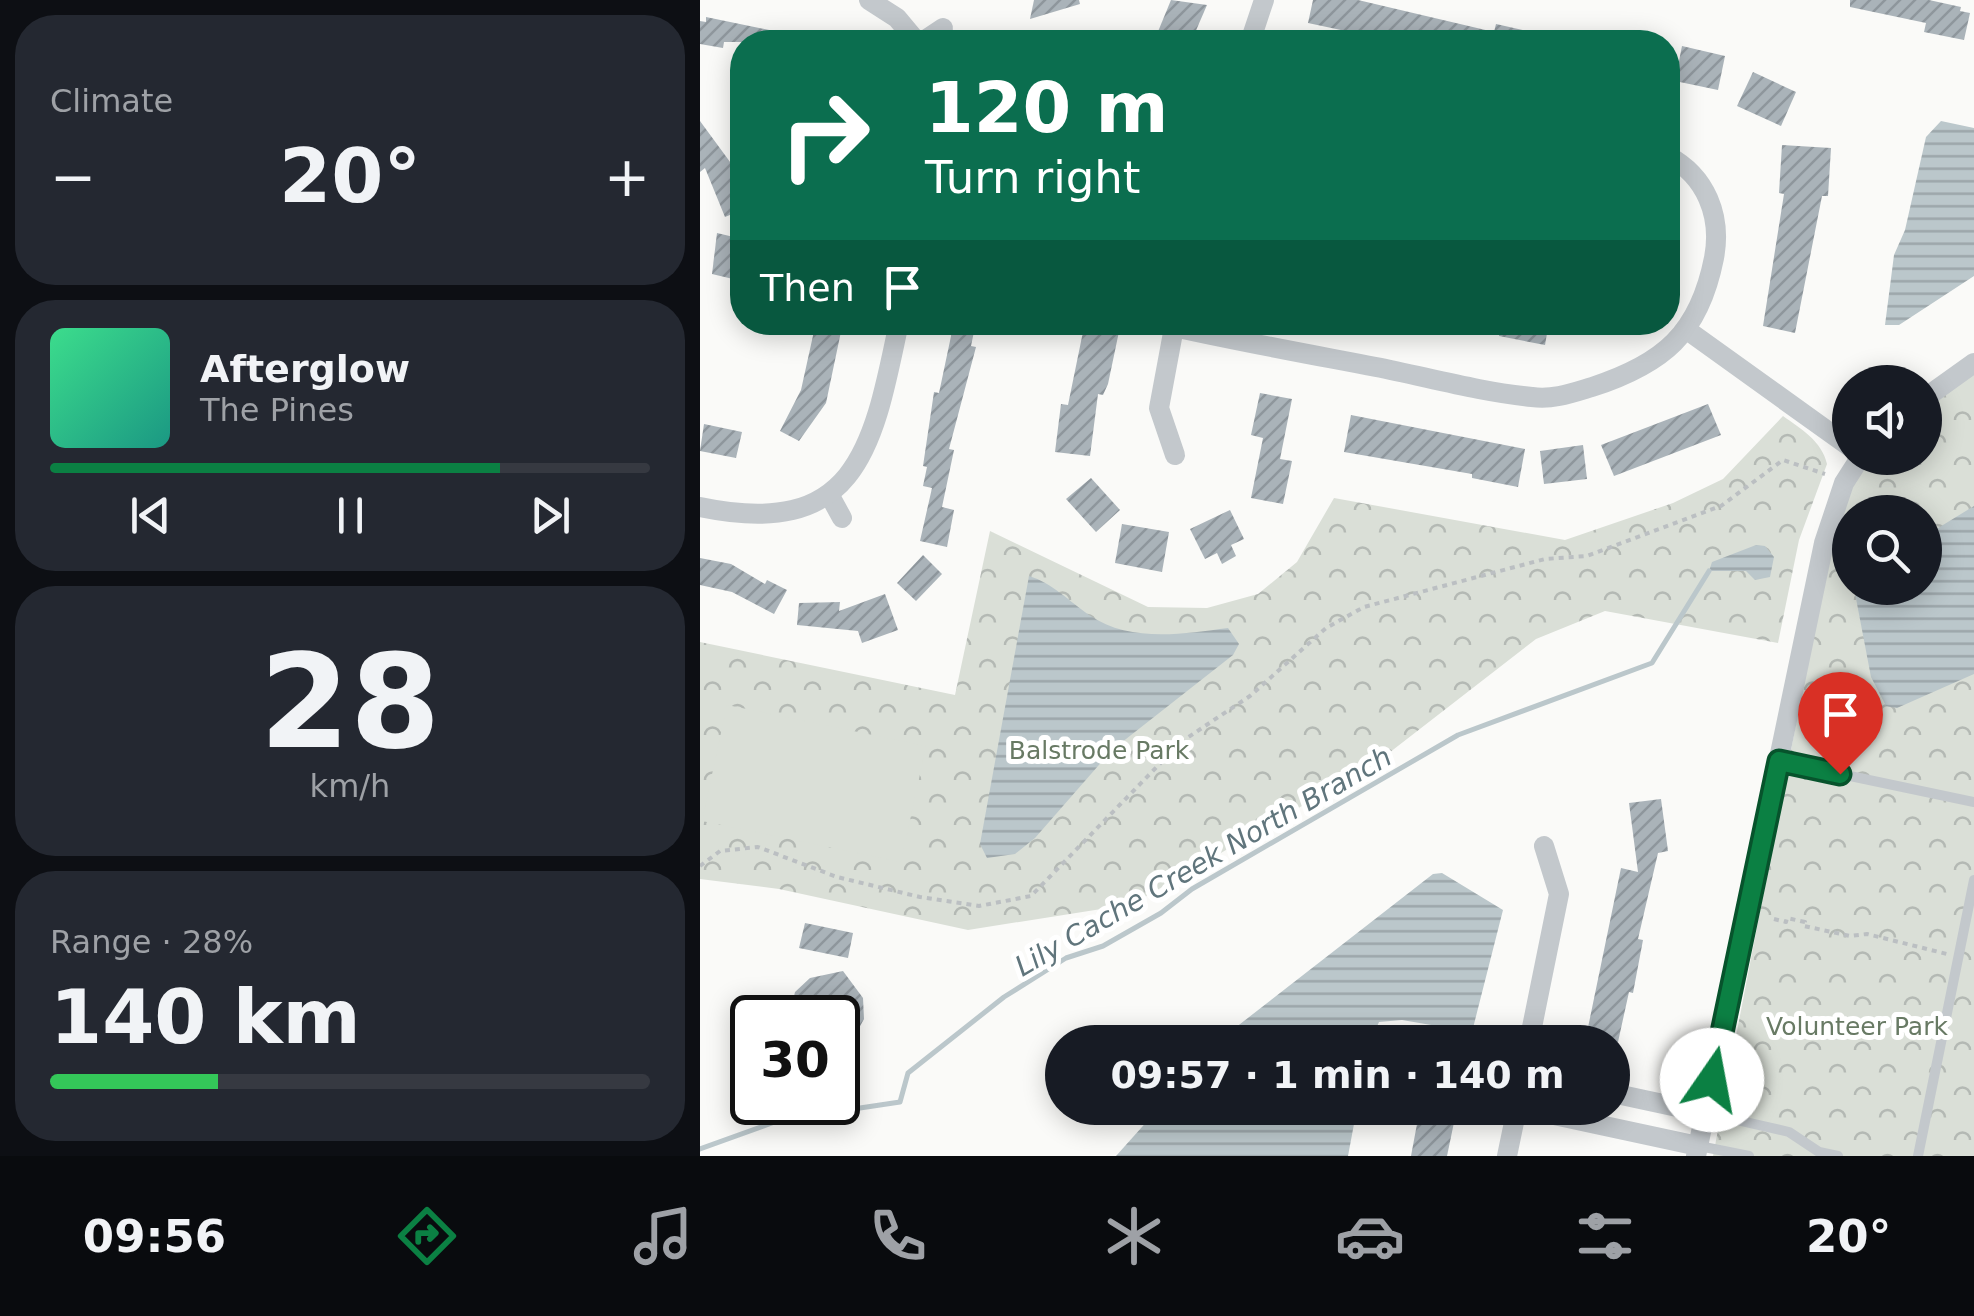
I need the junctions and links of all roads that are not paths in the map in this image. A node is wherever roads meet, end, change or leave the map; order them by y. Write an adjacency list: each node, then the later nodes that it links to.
1 (869, 0): 4 (street)
2 (1264, 0): 6 (street)
3 (943, 28): 5 (street)
4 (908, 30)
5 (940, 30)
6 (1254, 30)
7 (1680, 166): 8 (street)
8 (1687, 330): 11 (street); 14 (street)
9 (896, 335): 17 (street)
10 (1173, 335): 15 (street)
11 (1224, 335)
12 (1974, 363): 13 (street)
13 (1942, 386)
14 (1832, 434)
15 (1175, 455)
16 (1849, 475): 20 (street)
17 (830, 496): 18 (street); 19 (street)
18 (700, 507)
19 (842, 518)
20 (1779, 761): 21 (lane); 26 (street)
21 (1974, 802)
22 (1544, 846): 24 (street)
23 (1974, 880): 35 (lane)
24 (1532, 1025)
25 (1630, 1097): 26 (street)
26 (1705, 1113): 29 (street); 30 (lane)
27 (1515, 1125): 31 (street)
28 (1589, 1125): 29 (street)
29 (1697, 1151): 32 (lane)
30 (1819, 1152): 33 (lane); 34 (lane)
31 (1507, 1156)
32 (1749, 1156)
33 (1807, 1156)
34 (1838, 1156)
35 (1918, 1156)

